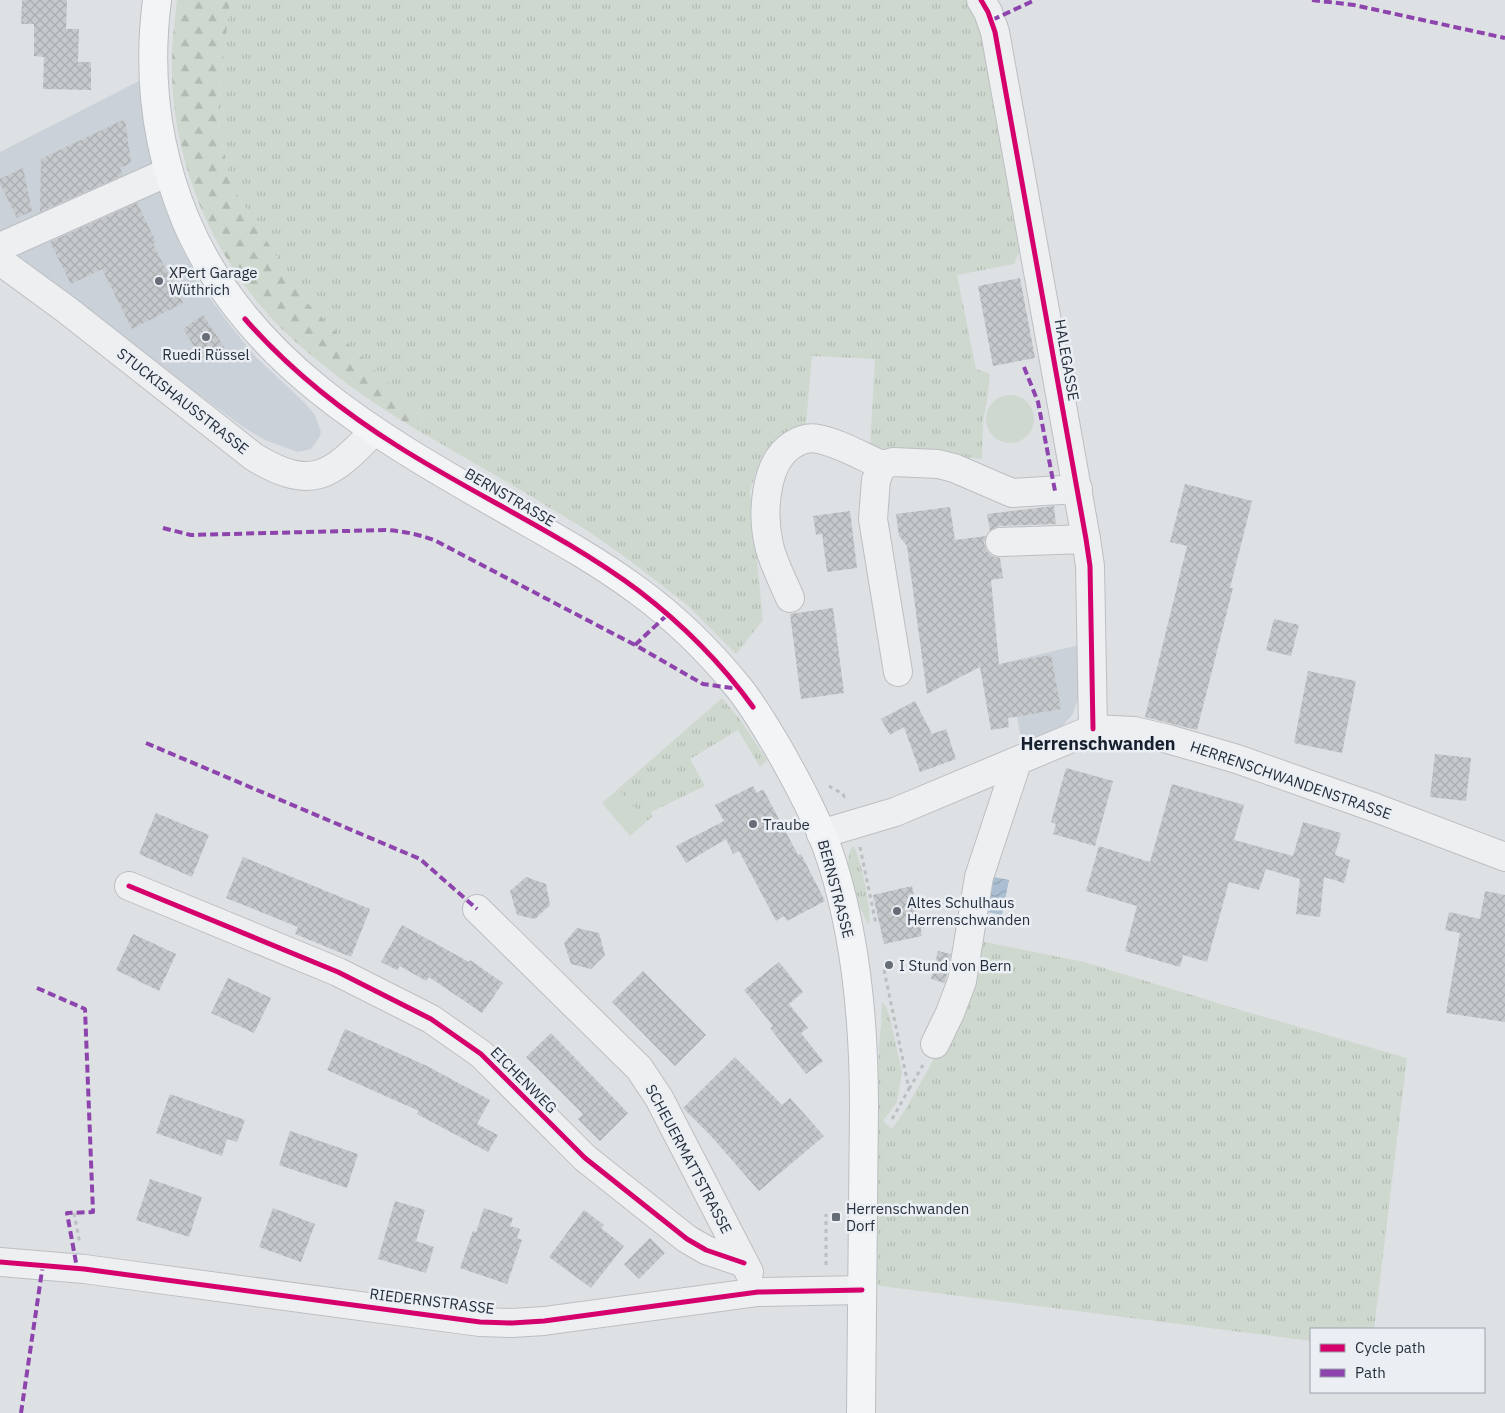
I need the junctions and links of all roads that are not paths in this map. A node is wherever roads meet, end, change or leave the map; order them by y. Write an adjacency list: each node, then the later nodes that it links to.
1 (158, 0): 3 (main road, BERNSTRASSE)
2 (982, 0): 8 (street, HALEGASSE)
3 (168, 172): 4 (street); 6 (main road, BERNSTRASSE)
4 (0, 248)
5 (0, 261): 6 (street, STUCKISHAUSSTRASSE)
6 (374, 431): 15 (main road, BERNSTRASSE)
7 (882, 465): 8 (street); 11 (street); 12 (street)
8 (1078, 490): 9 (street, HALEGASSE)
9 (1086, 539): 10 (street); 13 (street, HALEGASSE)
10 (1000, 542)
11 (790, 598)
12 (898, 672)
13 (1093, 729): 14 (street, HERRENSCHWANDENSTRASSE); 16 (street, HERRENSCHWANDENSTRASSE)
14 (1017, 762): 15 (street, HERRENSCHWANDENSTRASSE); 19 (street)
15 (821, 834): 22 (main road, BERNSTRASSE)
16 (1505, 857)
17 (129, 886): 21 (street, EICHENWEG)
18 (477, 909): 21 (street, SCHEUERMATTSTRASSE)
19 (935, 1044)
20 (0, 1262): 23 (street, RIEDERNSTRASSE)
21 (744, 1263): 23 (street, SCHEUERMATTSTRASSE)
22 (862, 1290): 23 (street, RIEDERNSTRASSE); 24 (main road, BERNSTRASSE)
23 (758, 1292)
24 (861, 1413)

